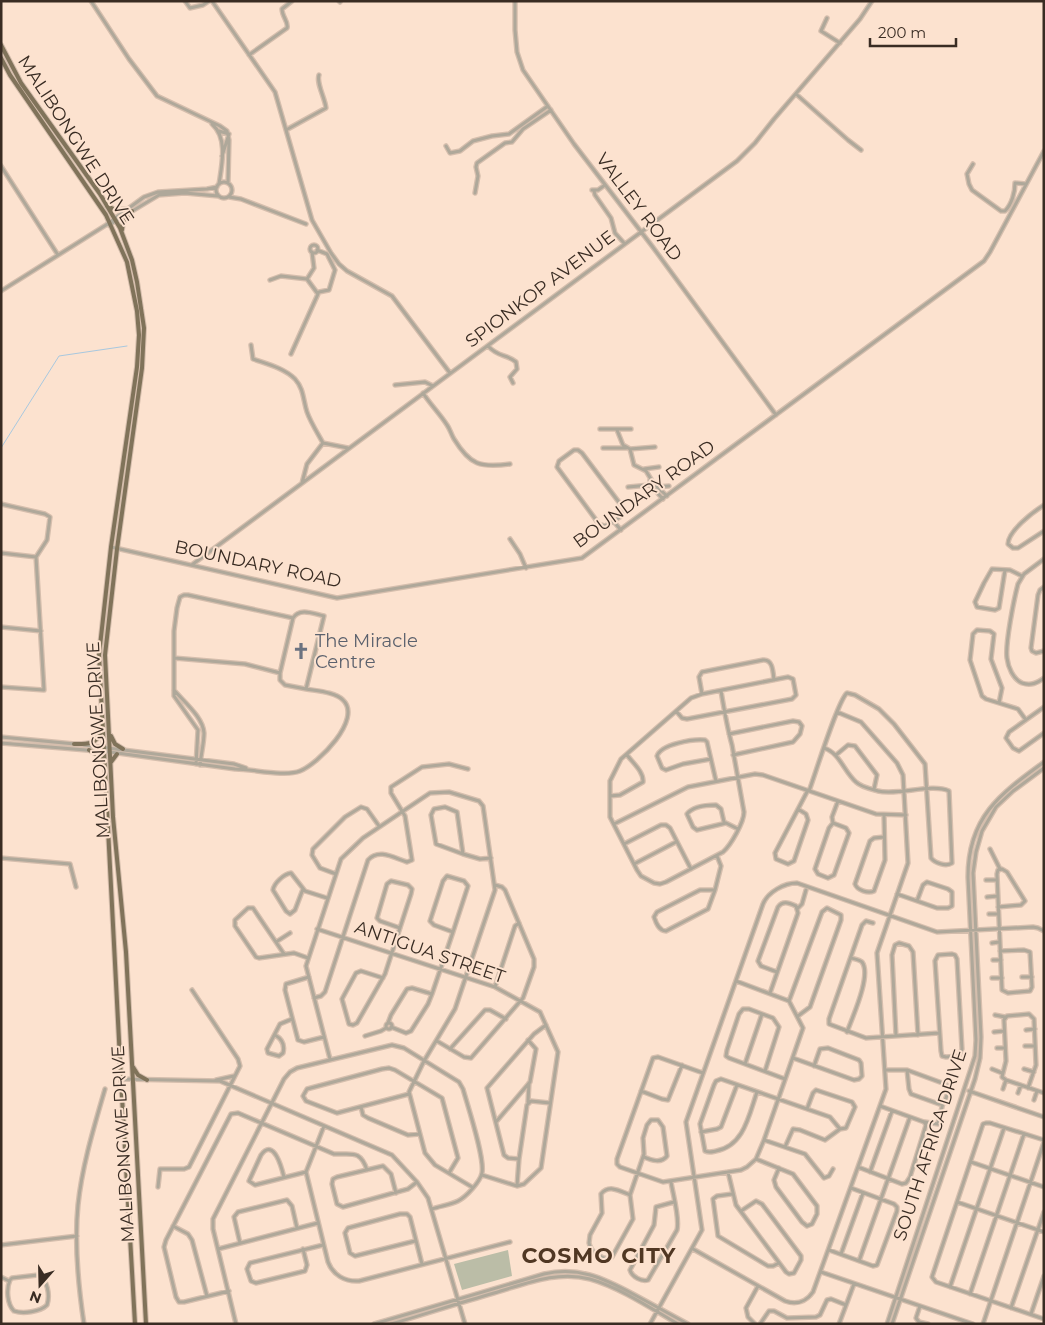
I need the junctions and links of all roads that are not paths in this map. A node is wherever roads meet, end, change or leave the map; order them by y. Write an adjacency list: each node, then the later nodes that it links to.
1 (91, 1): 17 (street)
2 (185, 1): 3 (street)
3 (210, 1): 10 (street)
4 (292, 1): 10 (street)
5 (515, 1): 15 (street, VALLEY ROAD)
6 (872, 1): 8 (street, SPIONKOP AVENUE)
7 (827, 18): 8 (street)
8 (840, 43): 14 (street, SPIONKOP AVENUE)
9 (1, 45): 13 (main road, MALIBONGWE DRIVE)
10 (249, 55): 19 (street)
11 (1, 58): 13 (main road, MALIBONGWE DRIVE)
12 (319, 74): 19 (street)
13 (19, 84): 36 (main road, MALIBONGWE DRIVE); 40 (main road, MALIBONGWE DRIVE)
14 (796, 94): 22 (street); 42 (street, SPIONKOP AVENUE)
15 (548, 106): 16 (street, VALLEY ROAD); 21 (street)
16 (551, 110): 30 (street, VALLEY ROAD); 32 (street)
17 (205, 120): 18 (street); 20 (street)
18 (218, 130): 20 (street); 24 (street)
19 (286, 130): 44 (street)
20 (229, 134): 24 (street); 27 (street)
21 (446, 146)
22 (861, 150)
23 (1044, 151): 28 (street, BOUNDARY ROAD)
24 (222, 156): 29 (street)
25 (972, 164): 28 (street)
26 (1, 166): 48 (street)
27 (228, 183): 29 (street); 31 (street)
28 (1026, 184): 61 (street, BOUNDARY ROAD)
29 (218, 185): 33 (street); 37 (street)
30 (605, 185): 42 (street, VALLEY ROAD); 45 (street)
31 (232, 190): 34 (street); 35 (street)
32 (475, 193)
33 (218, 196): 34 (street); 38 (street)
34 (229, 197): 35 (street)
35 (241, 199): 41 (street)
36 (107, 206): 37 (main road); 39 (main road, MALIBONGWE DRIVE)
37 (127, 209): 39 (street)
38 (132, 211): 39 (street); 43 (main road)
39 (115, 220): 40 (street); 43 (main road, MALIBONGWE DRIVE)
40 (109, 224): 48 (street); 86 (main road, MALIBONGWE DRIVE)
41 (306, 224)
42 (641, 231): 45 (street, SPIONKOP AVENUE); 61 (street, VALLEY ROAD)
43 (122, 235): 87 (main road, MALIBONGWE DRIVE)
44 (324, 240): 46 (street); 56 (street)
45 (624, 243): 54 (street, SPIONKOP AVENUE)
46 (316, 247): 47 (street); 47 (street); 52 (street)
47 (312, 252): 49 (street)
48 (58, 255): 51 (street)
49 (307, 279): 50 (street); 52 (street)
50 (270, 280)
51 (1, 291)
52 (319, 292): 55 (street)
53 (251, 345): 65 (street)
54 (488, 346): 56 (street, SPIONKOP AVENUE); 57 (street)
55 (291, 354)
56 (450, 373): 59 (street, SPIONKOP AVENUE)
57 (513, 383)
58 (395, 385): 59 (street)
59 (433, 386): 60 (street, SPIONKOP AVENUE)
60 (423, 393): 67 (street, SPIONKOP AVENUE); 70 (street)
61 (776, 415): 79 (street, BOUNDARY ROAD)
62 (600, 429): 64 (street)
63 (632, 429): 64 (street)
64 (617, 430): 69 (street)
65 (323, 442): 67 (street); 74 (street)
66 (655, 447): 69 (street)
67 (348, 448): 74 (street, SPIONKOP AVENUE)
68 (603, 448): 69 (street)
69 (628, 448): 72 (street)
70 (510, 464)
71 (659, 467): 72 (street)
72 (644, 469): 73 (street)
73 (650, 479): 75 (street); 78 (street)
74 (302, 483): 91 (street, SPIONKOP AVENUE)
75 (650, 485): 77 (street); 78 (street)
76 (669, 486): 78 (street)
77 (628, 487)
78 (656, 488): 79 (street)
79 (665, 497): 83 (street, BOUNDARY ROAD)
80 (1, 504): 89 (street)
81 (1044, 505): 84 (street)
82 (614, 522): 82 (street); 83 (street)
83 (621, 530): 92 (street, BOUNDARY ROAD)
84 (1044, 530)
85 (510, 539): 92 (street)
86 (111, 547): 87 (street, BOUNDARY ROAD); 116 (main road, MALIBONGWE DRIVE)
87 (117, 549): 91 (street, BOUNDARY ROAD); 115 (main road, MALIBONGWE DRIVE)
88 (1, 553): 89 (street)
89 (36, 557): 98 (street)
90 (1044, 559): 94 (street)
91 (192, 565): 92 (street, BOUNDARY ROAD)
92 (526, 568)
93 (1005, 570): 93 (street); 94 (street)
94 (1022, 576): 102 (street)
95 (1044, 587): 99 (street)
96 (294, 618): 100 (street); 101 (street); 105 (street)
97 (1, 627): 98 (street)
98 (41, 631): 104 (street)
99 (1044, 651)
100 (174, 658): 101 (street); 106 (street)
101 (280, 674): 105 (street)
102 (1044, 678)
103 (774, 680): 107 (street); 108 (street); 112 (street)
104 (1, 687)
105 (306, 689): 139 (street)
106 (174, 690): 131 (street); 133 (street)
107 (720, 691): 108 (street); 112 (street)
108 (702, 694): 111 (street)
109 (999, 703): 109 (street); 114 (street)
110 (1044, 707): 114 (street)
111 (676, 711): 112 (street); 129 (street)
112 (725, 712): 118 (street)
113 (837, 712): 122 (street); 144 (street); 146 (street)
114 (1026, 720): 117 (street)
115 (108, 727): 124 (main road); 126 (main road, MALIBONGWE DRIVE)
116 (102, 728): 121 (main road); 123 (main road, MALIBONGWE DRIVE)
117 (1044, 733)
118 (729, 734): 128 (street); 128 (street)
119 (1, 737): 121 (street)
120 (1, 743): 125 (street)
121 (74, 744): 123 (street)
122 (824, 748): 130 (street); 145 (street)
123 (103, 749): 125 (street); 126 (street); 137 (main road, MALIBONGWE DRIVE)
124 (124, 749): 126 (street); 131 (street)
125 (89, 750): 137 (main road)
126 (110, 750): 127 (street); 134 (main road, MALIBONGWE DRIVE)
127 (117, 754): 134 (main road); 136 (street)
128 (733, 754): 141 (street)
129 (626, 755): 147 (street); 147 (street)
130 (836, 755): 143 (street); 143 (street)
131 (196, 759): 133 (street); 136 (street)
132 (711, 759): 132 (street); 142 (street)
133 (201, 760): 136 (street); 139 (street)
134 (110, 762): 258 (main road, MALIBONGWE DRIVE)
135 (1044, 762): 192 (street, SOUTH AFRICA DRIVE)
136 (198, 765): 139 (street)
137 (104, 766): 270 (main road, MALIBONGWE DRIVE)
138 (1044, 768): 193 (street, SOUTH AFRICA DRIVE)
139 (248, 769)
140 (468, 769): 150 (street)
141 (737, 777): 142 (street); 145 (street); 157 (street)
142 (716, 781): 155 (street)
143 (874, 789): 146 (street)
144 (927, 790): 144 (street); 146 (street)
145 (809, 791): 148 (street); 149 (street)
146 (905, 791): 152 (street)
147 (610, 796): 155 (street)
148 (838, 801): 151 (street); 154 (street)
149 (798, 809): 149 (street)
150 (403, 811): 156 (street); 165 (street); 197 (street)
151 (884, 815): 152 (street); 158 (street)
152 (906, 815): 177 (street)
153 (726, 823): 153 (street); 157 (street)
154 (833, 823): 154 (street)
155 (614, 824): 160 (street)
156 (379, 826): 169 (street); 169 (street)
157 (738, 829): 163 (street)
158 (884, 837): 158 (street)
159 (676, 842): 160 (street); 166 (street); 167 (street)
160 (624, 844): 166 (street)
161 (990, 849): 168 (street)
162 (463, 854): 162 (street); 165 (street)
163 (717, 856): 167 (street); 175 (street)
164 (1, 858): 173 (street)
165 (491, 858): 172 (street)
166 (634, 864): 167 (street)
167 (691, 869)
168 (1000, 869): 171 (street); 182 (street)
169 (336, 874): 180 (street)
170 (986, 880): 171 (street)
171 (997, 880): 178 (street)
172 (495, 885): 187 (street); 214 (street)
173 (76, 887)
174 (303, 889): 174 (street); 180 (street)
175 (715, 890): 175 (street)
176 (806, 890): 183 (street)
177 (897, 894): 181 (street); 186 (street)
178 (998, 896): 179 (street); 182 (street)
179 (987, 897)
180 (328, 898): 191 (street)
181 (918, 901): 181 (street)
182 (998, 907): 185 (street)
183 (798, 908): 209 (street); 209 (street)
184 (989, 914): 185 (street)
185 (998, 914): 190 (street)
186 (890, 916): 192 (street); 217 (street); 246 (street)
187 (519, 923): 218 (street); 223 (street)
188 (873, 923): 205 (street)
189 (400, 928): 189 (street); 202 (street)
190 (999, 928): 193 (street); 194 (street); 199 (street)
191 (317, 929): 197 (street, ANTIGUA STREET); 204 (street)
192 (971, 929): 193 (street); 284 (street, SOUTH AFRICA DRIVE)
193 (976, 929): 288 (street, SOUTH AFRICA DRIVE)
194 (1044, 931)
195 (453, 932): 195 (street); 208 (street)
196 (290, 933): 198 (street)
197 (343, 937): 202 (street, ANTIGUA STREET); 222 (street)
198 (276, 942): 203 (street); 203 (street)
199 (999, 942): 200 (street); 201 (street)
200 (992, 943)
201 (1000, 951): 207 (street); 212 (street)
202 (392, 953): 208 (street, ANTIGUA STREET); 213 (street)
203 (284, 954): 204 (street)
204 (308, 958): 210 (street)
205 (852, 958): 238 (street); 238 (street)
206 (992, 960): 207 (street)
207 (1001, 960): 216 (street)
208 (441, 969): 214 (street, ANTIGUA STREET); 221 (street)
209 (777, 972): 220 (street)
210 (308, 977): 222 (street); 229 (street)
211 (1022, 977): 212 (street)
212 (1032, 977): 216 (street)
213 (383, 978): 213 (street)
214 (466, 978): 218 (street, ANTIGUA STREET); 248 (street)
215 (992, 978): 216 (street)
216 (1002, 978)
217 (736, 981): 220 (street); 267 (street)
218 (495, 987): 223 (street, ANTIGUA STREET)
219 (192, 990): 269 (street)
220 (770, 993): 224 (street)
221 (432, 994): 231 (street); 233 (street)
222 (314, 998): 245 (street)
223 (520, 1000): 230 (street); 232 (street, ANTIGUA STREET)
224 (789, 1001): 226 (street); 226 (street)
225 (762, 1014): 257 (street); 257 (street); 265 (street)
226 (798, 1016): 254 (street)
227 (995, 1016): 228 (street)
228 (1005, 1017): 235 (street); 237 (street)
229 (292, 1019): 241 (street); 245 (street)
230 (506, 1019): 253 (street); 253 (street)
231 (388, 1023): 233 (street); 234 (street)
232 (546, 1025): 247 (street); 296 (street, ANTIGUA STREET)
233 (391, 1027): 234 (street)
234 (386, 1028): 243 (street)
235 (1034, 1029): 236 (street); 250 (street)
236 (1026, 1030)
237 (1004, 1031): 239 (street); 252 (street)
238 (847, 1032): 246 (street)
239 (994, 1032)
240 (939, 1033): 240 (street); 242 (street)
241 (275, 1035): 241 (street)
242 (918, 1035): 244 (street); 244 (street)
243 (365, 1036)
244 (896, 1036): 246 (street)
245 (324, 1037): 255 (street)
246 (882, 1038): 262 (street)
247 (528, 1040): 277 (street); 304 (street)
248 (437, 1041): 253 (street); 256 (street)
249 (1025, 1046): 250 (street)
250 (1035, 1046): 266 (street)
251 (997, 1048): 252 (street)
252 (1005, 1048): 268 (street)
253 (450, 1049)
254 (793, 1058): 260 (street); 271 (street)
255 (330, 1060): 256 (street); 295 (street)
256 (424, 1061): 275 (street); 331 (street)
257 (745, 1064): 265 (street)
258 (132, 1066): 272 (main road, MALIBONGWE DRIVE); 273 (main road)
259 (682, 1066): 267 (street); 285 (street); 285 (street)
260 (814, 1066): 260 (street)
261 (1024, 1069): 266 (street)
262 (885, 1070): 263 (street); 298 (street)
263 (907, 1070): 297 (street); 297 (street)
264 (992, 1070): 268 (street)
265 (765, 1071): 271 (street)
266 (1034, 1072): 281 (street)
267 (703, 1073): 334 (street)
268 (1002, 1073): 276 (street)
269 (235, 1075): 274 (street); 278 (street)
270 (121, 1079): 272 (street); 400 (main road, MALIBONGWE DRIVE)
271 (785, 1079): 292 (street)
272 (133, 1080): 273 (street); 401 (main road, MALIBONGWE DRIVE)
273 (147, 1080): 274 (street)
274 (216, 1080): 278 (street)
275 (414, 1080): 291 (street); 299 (street); 329 (street)
276 (1006, 1080): 280 (street); 283 (street)
277 (529, 1083): 294 (street); 304 (street)
278 (230, 1085): 295 (street); 341 (street)
279 (737, 1085): 287 (street); 310 (street); 310 (street)
280 (1021, 1085): 281 (street); 289 (street)
281 (1028, 1088): 286 (street)
282 (105, 1089): 362 (street)
283 (1003, 1089)
284 (965, 1090): 288 (street); 387 (street, SOUTH AFRICA DRIVE)
285 (641, 1091): 330 (street)
286 (1037, 1091): 290 (street); 293 (street)
287 (757, 1092): 292 (street); 310 (street)
288 (970, 1092): 303 (street); 388 (street, SOUTH AFRICA DRIVE)
289 (1018, 1093)
290 (1044, 1093)
291 (409, 1094): 299 (street); 311 (street)
292 (778, 1098): 300 (street); 313 (street)
293 (1034, 1100)
294 (528, 1102): 296 (street); 318 (street)
295 (272, 1103): 306 (street); 307 (street)
296 (550, 1103): 339 (street, ANTIGUA STREET)
297 (943, 1103): 305 (street)
298 (880, 1106): 301 (street); 321 (street)
299 (361, 1107): 311 (street)
300 (807, 1109): 309 (street); 309 (street)
301 (892, 1111): 302 (street); 328 (street)
302 (910, 1117): 305 (street); 335 (street)
303 (1044, 1117)
304 (496, 1122): 318 (street)
305 (924, 1122): 335 (street)
306 (261, 1124): 315 (street); 358 (street); 368 (street)
307 (324, 1126): 315 (street); 336 (street)
308 (1004, 1128): 312 (street); 320 (street); 324 (street)
309 (840, 1129): 316 (street)
310 (701, 1132)
311 (420, 1134): 329 (street)
312 (1024, 1134): 314 (street); 332 (street)
313 (764, 1140): 316 (street); 319 (street)
314 (1044, 1141): 338 (street)
315 (315, 1147): 325 (street); 326 (street)
316 (785, 1147): 323 (street)
317 (644, 1157): 317 (street); 330 (street)
318 (519, 1158): 339 (street)
319 (756, 1159): 322 (street); 327 (street)
320 (971, 1162): 324 (street); 350 (street)
321 (858, 1167): 328 (street); 343 (street)
322 (779, 1168): 322 (street)
323 (833, 1169)
324 (990, 1169): 332 (street); 352 (street)
325 (367, 1170): 344 (street); 344 (street)
326 (306, 1172): 333 (street); 356 (street)
327 (728, 1172): 334 (street); 347 (street)
328 (870, 1172): 335 (street)
329 (449, 1174): 342 (street)
330 (637, 1174): 337 (street); 346 (street)
331 (482, 1175): 339 (street); 342 (street)
332 (1010, 1176): 338 (street); 355 (street)
333 (284, 1177): 333 (street)
334 (694, 1178): 337 (street); 370 (street)
335 (888, 1179): 348 (street)
336 (417, 1182): 344 (street); 351 (street)
337 (671, 1182): 349 (street)
338 (1030, 1183): 340 (street); 357 (street)
339 (518, 1186)
340 (1044, 1186)
341 (158, 1187)
342 (472, 1188): 351 (street)
343 (851, 1188): 345 (street); 371 (street)
344 (396, 1192)
345 (863, 1193): 348 (street); 372 (street)
346 (630, 1194): 346 (street)
347 (732, 1194): 353 (street); 375 (street)
348 (881, 1199): 374 (street); 374 (street)
349 (674, 1202): 349 (street)
350 (957, 1202): 352 (street); 383 (street)
351 (432, 1209): 373 (street)
352 (977, 1209): 355 (street); 383 (street)
353 (741, 1211): 375 (street); 375 (street)
354 (1044, 1212): 360 (street)
355 (996, 1216): 357 (street); 385 (street)
356 (318, 1223): 359 (street); 367 (street)
357 (1017, 1223): 360 (street); 390 (street)
358 (173, 1226): 386 (street); 386 (street)
359 (297, 1228): 365 (street); 365 (street)
360 (1038, 1230): 361 (street); 394 (street)
361 (1044, 1232)
362 (77, 1236): 366 (street); 399 (street)
363 (415, 1241): 363 (street); 376 (street)
364 (510, 1242): 373 (street)
365 (240, 1243): 368 (street)
366 (1, 1245)
367 (323, 1245): 369 (street); 376 (street)
368 (218, 1249): 384 (street)
369 (303, 1249): 369 (street)
370 (692, 1249): 382 (street); 393 (street)
371 (829, 1250): 372 (street); 377 (street)
372 (841, 1254): 374 (street)
373 (445, 1258): 376 (street); 389 (street)
374 (859, 1261)
375 (779, 1263)
376 (422, 1264)
377 (821, 1272): 381 (street); 382 (street)
378 (1044, 1276): 396 (street)
379 (1, 1277): 380 (street)
380 (9, 1281): 380 (street)
381 (854, 1284): 387 (street); 391 (street)
382 (758, 1286): 409 (street)
383 (950, 1287): 385 (street)
384 (229, 1290): 386 (street); 402 (street)
385 (970, 1294): 390 (street)
386 (207, 1296)
387 (895, 1298): 388 (street); 412 (street, SOUTH AFRICA DRIVE)
388 (900, 1300): 392 (street); 413 (street, SOUTH AFRICA DRIVE)
389 (459, 1301): 393 (street); 395 (street); 403 (street); 404 (street); 405 (street)
390 (991, 1301): 394 (street); 416 (street)
391 (846, 1305): 410 (street); 411 (street)
392 (920, 1306): 398 (street); 415 (street)
393 (659, 1308): 395 (street); 408 (street)
394 (1011, 1308): 396 (street)
395 (657, 1312): 406 (street); 407 (street)
396 (1031, 1314): 397 (street)
397 (1044, 1318)
398 (918, 1323): 414 (street)
399 (84, 1324)
400 (135, 1324)
401 (146, 1324)
402 (236, 1324)
403 (374, 1324)
404 (391, 1324)
405 (465, 1324)
406 (650, 1324)
407 (678, 1324)
408 (688, 1324)
409 (756, 1324)
410 (760, 1324)
411 (839, 1324)
412 (887, 1324)
413 (892, 1324)
414 (928, 1324)
415 (973, 1324)
416 (983, 1324)

